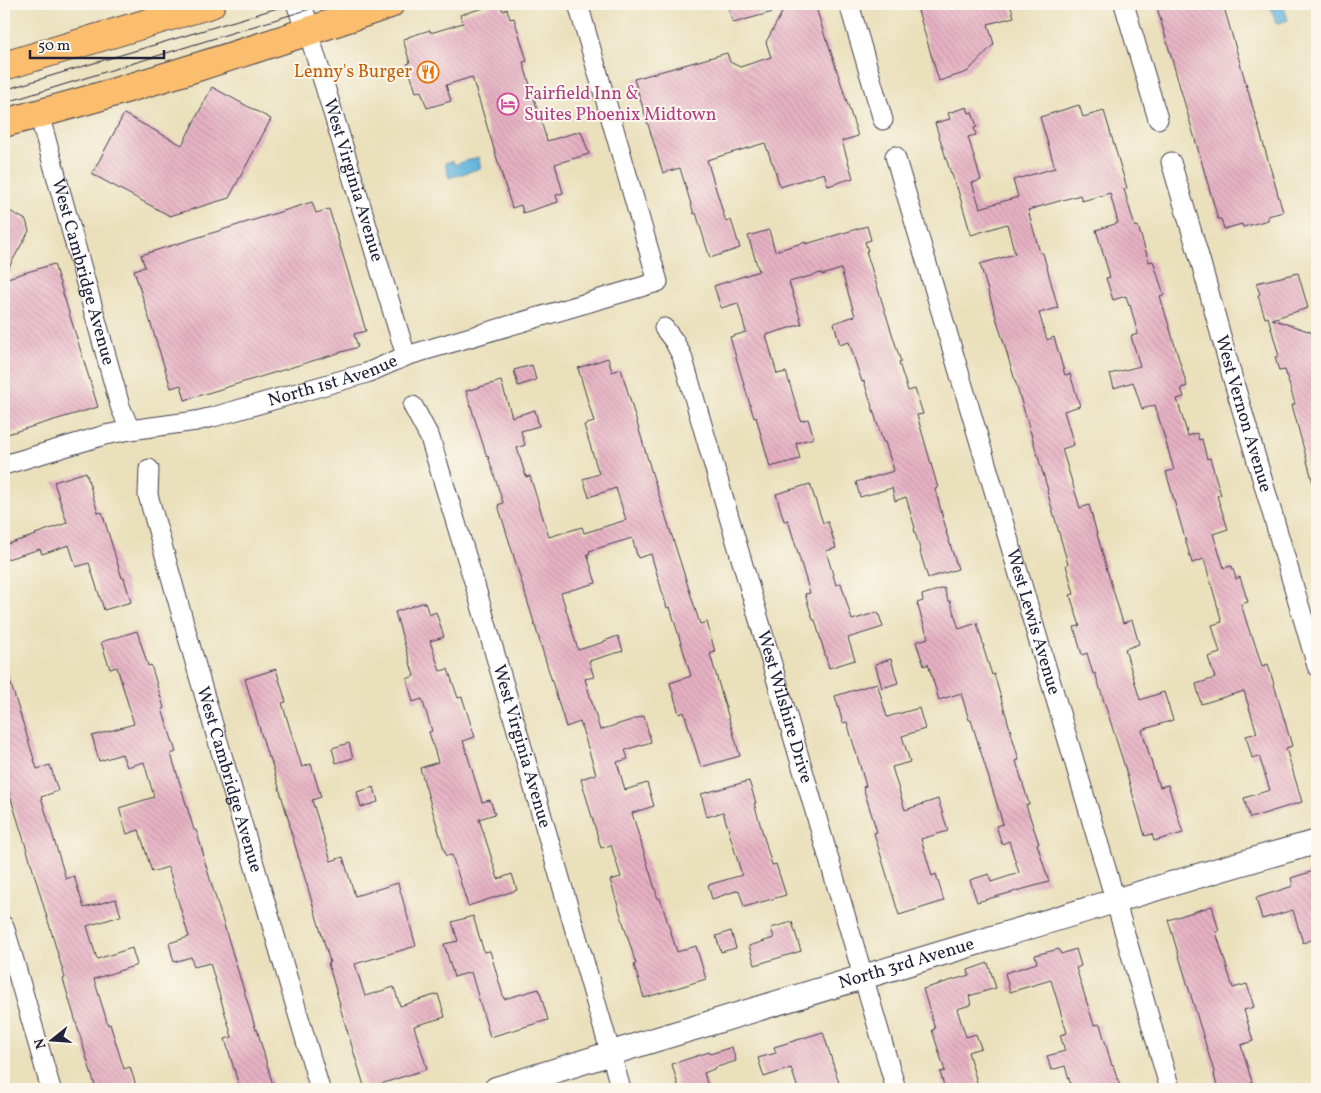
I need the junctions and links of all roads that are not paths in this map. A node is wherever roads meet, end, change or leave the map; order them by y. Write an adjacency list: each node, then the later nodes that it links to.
1 (211, 4): 8 (main road)
2 (390, 4): 7 (main road)
3 (578, 4): 16 (street, North 1st Avenue)
4 (848, 4): 11 (street)
5 (1124, 4): 10 (street)
6 (300, 5): 7 (street, West Virginia Avenue)
7 (308, 31): 9 (main road); 16 (street, West Virginia Avenue)
8 (4, 66)
9 (39, 114): 12 (main road); 18 (street, West Cambridge Avenue)
10 (1158, 119)
11 (883, 120)
12 (4, 123)
13 (895, 156): 23 (street, West Lewis Avenue)
14 (1171, 162): 21 (street, West Vernon Avenue)
15 (664, 328): 25 (street, West Wilshire Drive)
16 (406, 356): 18 (street, North 1st Avenue)
17 (413, 406): 26 (street, West Virginia Avenue)
18 (130, 430): 19 (street, North 1st Avenue)
19 (4, 465)
20 (149, 469): 28 (street, West Cambridge Avenue)
21 (1317, 666)
22 (1317, 842): 23 (street, North 3rd Avenue)
23 (1115, 900): 25 (street, North 3rd Avenue); 32 (street, West Lewis Avenue)
24 (4, 926): 27 (street)
25 (863, 976): 26 (street, North 3rd Avenue); 31 (street, West Wilshire Drive)
26 (611, 1053): 29 (street, North 3rd Avenue); 30 (street, West Virginia Avenue)
27 (51, 1089)
28 (320, 1089)
29 (496, 1089)
30 (621, 1089)
31 (896, 1089)
32 (1170, 1089)

